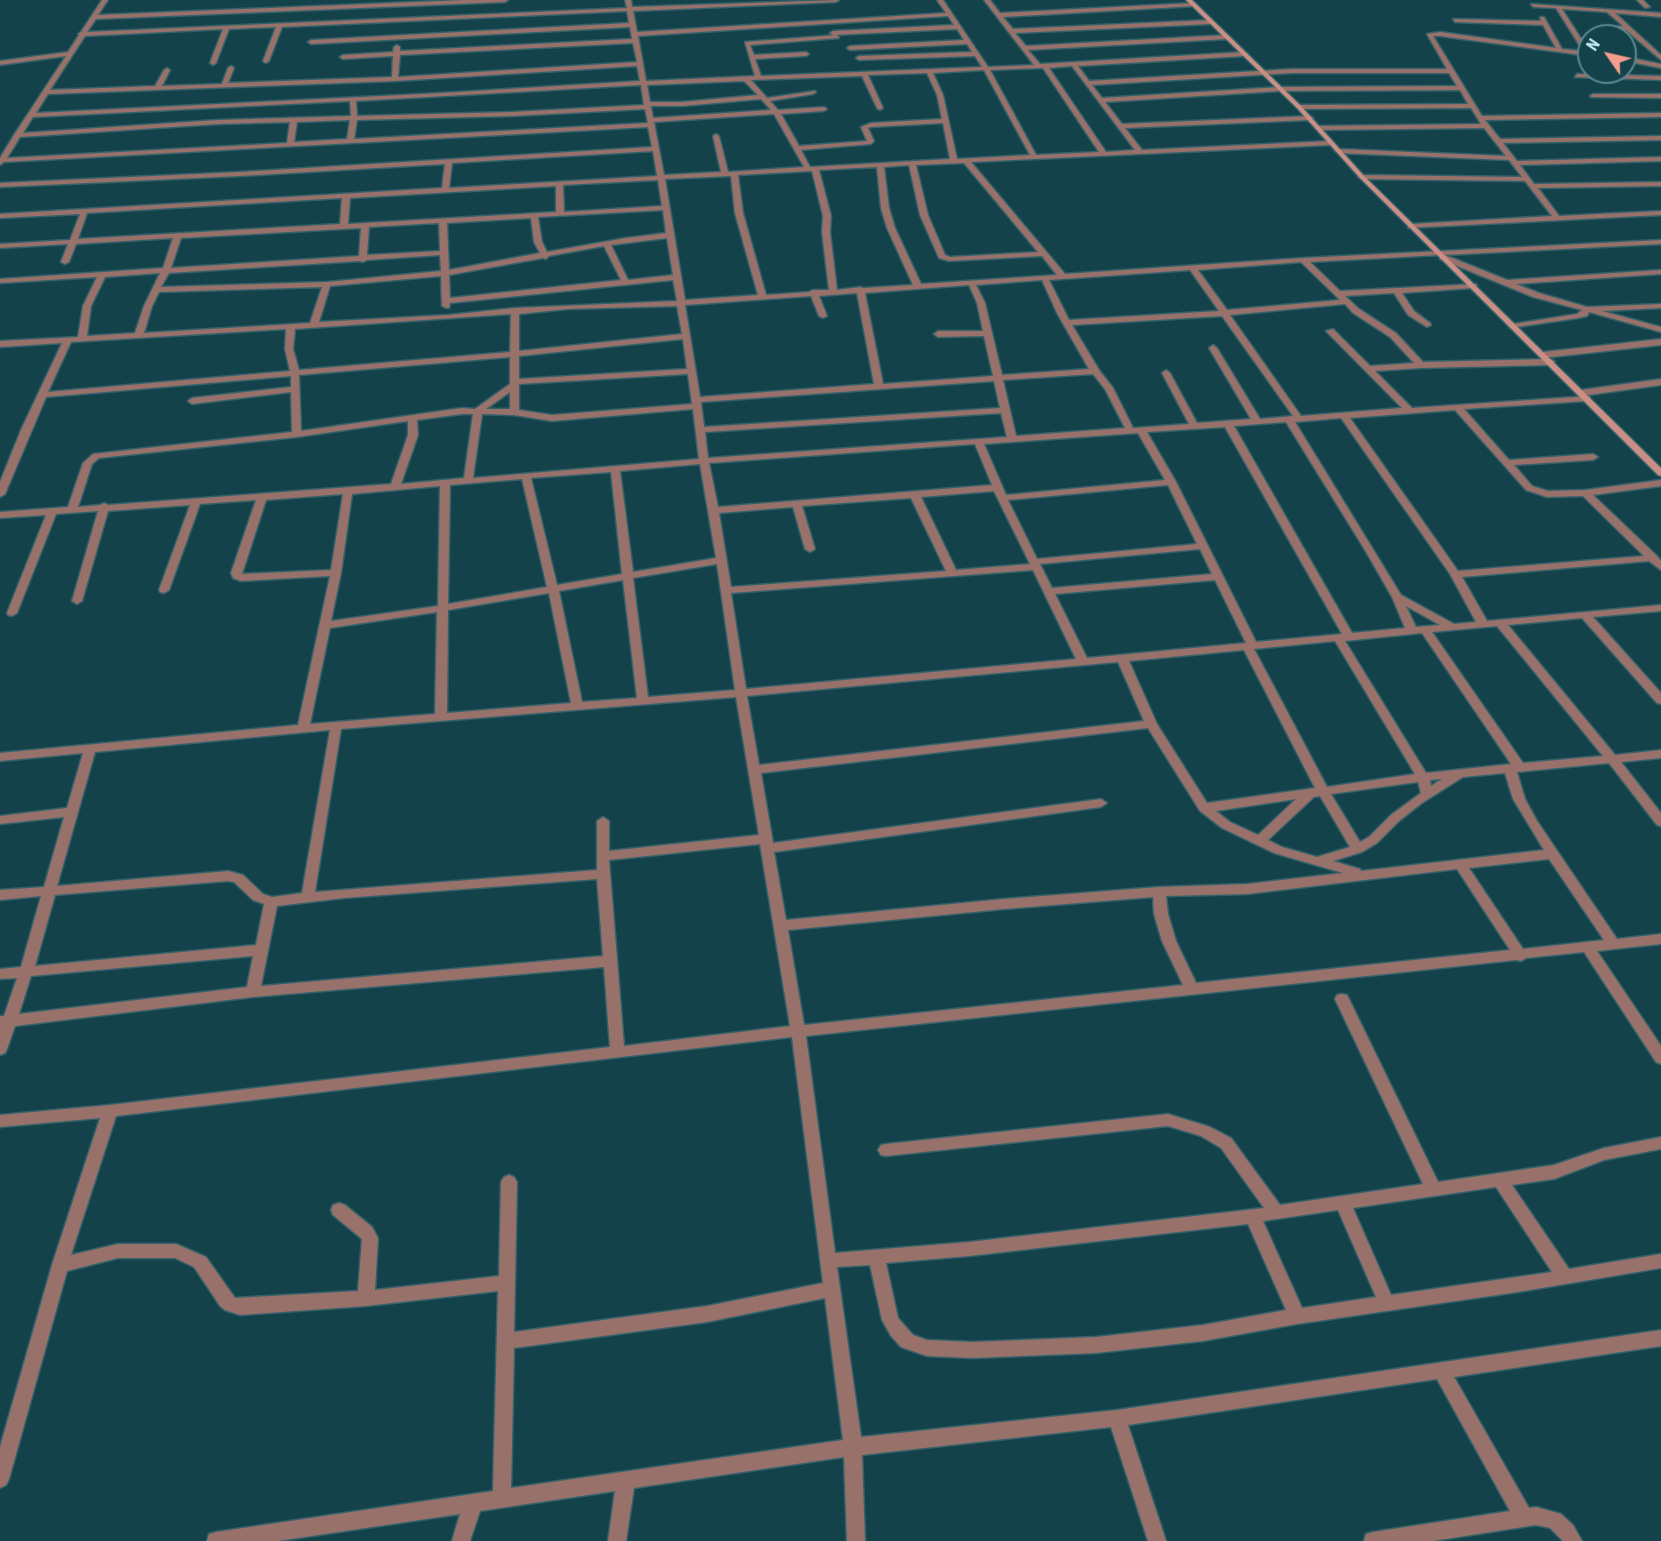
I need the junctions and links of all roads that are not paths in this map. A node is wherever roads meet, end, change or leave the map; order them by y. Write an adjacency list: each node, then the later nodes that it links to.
1 (105, 0): 21 (street)
2 (505, 0): 15 (street)
3 (836, 0): 11 (street)
4 (940, 0): 17 (street)
5 (987, 0): 18 (street)
6 (1564, 0): 13 (street)
7 (1640, 0): 14 (street)
8 (258, 2): 15 (street)
9 (1192, 3): 18 (street); 25 (street)
10 (1531, 3): 12 (street); 26 (street)
11 (629, 5): 20 (street); 33 (street)
12 (1557, 7): 13 (street); 38 (street)
13 (1573, 8): 16 (street)
14 (1647, 8)
15 (266, 10): 21 (street)
16 (1608, 10): 19 (street); 27 (street)
17 (949, 14): 24 (street); 30 (street)
18 (1000, 15): 31 (street)
19 (1661, 15)
20 (504, 16): 22 (street); 32 (street)
21 (93, 17): 34 (street)
22 (399, 20): 28 (street); 39 (street)
23 (1455, 20): 26 (street)
24 (823, 21): 33 (street); 35 (street)
25 (1211, 22): 31 (street); 37 (street)
26 (1545, 23): 46 (street)
27 (1624, 24)
28 (280, 25): 29 (street); 59 (street)
29 (227, 27): 34 (street); 62 (street)
30 (959, 27): 35 (street); 41 (street)
31 (1011, 31): 45 (street)
32 (498, 32): 33 (street); 39 (street)
33 (634, 33): 43 (street); 63 (street)
34 (81, 34): 48 (street)
35 (835, 35): 44 (street); 55 (street)
36 (1637, 36): 58 (street)
37 (1227, 37): 45 (street); 52 (street)
38 (1577, 37)
39 (398, 38): 40 (street); 49 (street)
40 (311, 42)
41 (969, 42): 42 (street); 51 (street)
42 (900, 46): 44 (street); 53 (street)
43 (498, 47): 49 (street); 56 (street)
44 (850, 48): 57 (street)
45 (1024, 48): 65 (street)
46 (1559, 48): 47 (street); 73 (street)
47 (1577, 52)
48 (69, 54): 61 (street); 87 (street)
49 (396, 54): 54 (street); 79 (street)
50 (806, 54): 55 (street)
51 (976, 54): 53 (street); 68 (street)
52 (1245, 54): 64 (street); 71 (street)
53 (906, 56): 57 (street)
54 (343, 57)
55 (752, 57): 77 (street)
56 (499, 58)
57 (859, 58): 72 (street)
58 (1661, 58)
59 (266, 61)
60 (1637, 61): 66 (street)
61 (0, 63)
62 (213, 63)
63 (639, 64): 79 (street); 80 (street)
64 (1074, 65): 65 (street); 81 (street)
65 (1042, 66): 68 (street); 124 (street)
66 (1661, 66)
67 (231, 68): 82 (street)
68 (986, 68): 70 (street); 125 (street)
69 (167, 70): 84 (street)
70 (929, 70): 72 (street); 105 (street)
71 (1263, 72): 73 (street); 81 (street); 85 (street)
72 (868, 73): 74 (street); 97 (street)
73 (1452, 73): 83 (street); 86 (street)
74 (804, 76): 77 (street); 88 (street)
75 (1637, 77): 78 (street)
76 (745, 78): 77 (street); 80 (street); 91 (street)
77 (759, 78)
78 (1661, 78)
79 (394, 79): 82 (street)
80 (642, 83): 92 (street); 94 (street)
81 (1088, 83): 93 (street)
82 (224, 86): 84 (street)
83 (1427, 88): 85 (street); 86 (street)
84 (157, 89): 87 (street)
85 (1280, 89): 93 (street); 96 (street)
86 (1464, 91): 95 (street)
87 (46, 92): 99 (street)
88 (813, 92): 91 (street); 98 (street)
89 (1593, 96): 90 (street)
90 (1661, 96)
91 (763, 98): 94 (street); 98 (street)
92 (353, 99): 99 (street); 103 (street)
93 (1102, 100): 107 (street)
94 (646, 105): 103 (street); 106 (street)
95 (1473, 106): 96 (street); 101 (street)
96 (1299, 107): 102 (street)
97 (880, 108)
98 (777, 113): 106 (street); 121 (street)
99 (30, 115): 110 (street)
100 (1661, 116): 101 (street)
101 (1480, 117): 109 (street)
102 (1310, 118): 107 (street); 108 (street)
103 (354, 119): 104 (street); 113 (street)
104 (294, 120): 110 (street); 118 (street)
105 (945, 121): 121 (street); 131 (street)
106 (651, 123): 113 (street); 120 (street)
107 (1121, 126): 123 (street)
108 (1318, 128): 109 (street); 117 (street)
109 (1488, 129): 114 (street); 115 (street)
110 (17, 135): 116 (street)
111 (716, 136): 135 (street)
112 (1661, 138): 114 (street)
113 (351, 140): 118 (street)
114 (1544, 140): 115 (street)
115 (1497, 141): 129 (street)
116 (13, 143): 119 (street); 130 (street)
117 (1330, 143): 122 (street); 123 (street)
118 (290, 144): 130 (street)
119 (0, 145)
120 (655, 148): 127 (street); 137 (street)
121 (796, 148): 134 (street)
122 (1338, 151): 129 (street); 136 (street)
123 (1140, 152): 124 (street)
124 (1104, 154): 125 (street)
125 (1034, 157): 128 (street)
126 (1661, 159): 129 (street)
127 (449, 160): 141 (street); 143 (street)
128 (966, 160): 131 (street); 165 (street)
129 (1512, 160): 138 (street)
130 (1, 161)
131 (954, 161): 132 (street)
132 (912, 163): 133 (street); 165 (street)
133 (880, 165): 134 (street); 184 (street)
134 (811, 169): 135 (street); 188 (street)
135 (730, 173): 137 (street); 192 (street)
136 (1362, 177): 138 (street); 155 (street)
137 (661, 178): 139 (street); 145 (street)
138 (1526, 179): 142 (street)
139 (560, 184): 143 (street); 147 (street)
140 (1661, 184): 142 (street)
141 (0, 185)
142 (1531, 186): 151 (street)
143 (445, 190): 144 (street)
144 (346, 196): 146 (street); 153 (street)
145 (665, 208): 147 (street); 157 (street)
146 (85, 210): 150 (street); 159 (street)
147 (560, 213): 149 (street)
148 (1661, 213): 151 (street)
149 (534, 215): 152 (street); 167 (street)
150 (0, 216)
151 (1557, 218): 155 (street)
152 (443, 220): 154 (street); 164 (street)
153 (344, 226): 154 (street); 156 (street)
154 (365, 226): 168 (street)
155 (1411, 226): 166 (street)
156 (178, 235): 159 (street); 172 (street)
157 (669, 235): 161 (street); 177 (street)
158 (578, 236): 163 (street)
159 (74, 242): 162 (street); 170 (street)
160 (1661, 242): 166 (street)
161 (607, 244): 163 (street); 180 (street)
162 (0, 246)
163 (586, 248): 167 (street)
164 (443, 253): 168 (street); 174 (street)
165 (1045, 254): 176 (street)
166 (1441, 255): 169 (street); 182 (street); 185 (street)
167 (546, 256): 174 (street)
168 (363, 260): 172 (street)
169 (1303, 261): 171 (street); 191 (street)
170 (65, 262)
171 (1192, 267): 176 (street); 199 (street)
172 (166, 270): 175 (street); 187 (street)
173 (1661, 272): 182 (street)
174 (445, 273): 183 (street); 193 (street)
175 (102, 274): 179 (street); 216 (street)
176 (1062, 276): 178 (street)
177 (677, 277): 180 (street); 195 (street)
178 (1044, 277): 181 (street); 203 (street)
179 (0, 281)
180 (625, 281): 193 (street)
181 (971, 282): 184 (street); 210 (street)
182 (1507, 282): 197 (street)
183 (327, 284): 187 (street); 204 (street)
184 (917, 285): 186 (street)
185 (1473, 286): 189 (street); 207 (street)
186 (860, 289): 188 (street); 232 (street)
187 (155, 290): 213 (street)
188 (833, 291): 190 (street)
189 (1397, 291): 191 (street); 206 (street)
190 (813, 292): 192 (street); 200 (street)
191 (1337, 294): 194 (street)
192 (762, 296): 195 (street)
193 (446, 300): 201 (street)
194 (1345, 302): 199 (street); 223 (street)
195 (681, 303): 198 (street); 214 (street)
196 (1661, 306): 197 (street)
197 (1587, 309): 207 (street); 208 (street)
198 (516, 310): 201 (street); 220 (street)
199 (1224, 312): 202 (street); 245 (street)
200 (823, 316)
201 (448, 317): 204 (street)
202 (1092, 322): 203 (street); 212 (street)
203 (1067, 323): 212 (street)
204 (314, 324): 205 (street)
205 (291, 325): 213 (street); 227 (street)
206 (1426, 325)
207 (1514, 326): 221 (street)
208 (1659, 329): 217 (street)
209 (1329, 331): 224 (street)
210 (988, 333): 211 (street); 229 (street)
211 (938, 334)
212 (1074, 334): 226 (street)
213 (139, 335): 216 (street)
214 (686, 336): 220 (street); 225 (street)
215 (68, 339): 216 (street); 218 (street); 235 (street)
216 (82, 339)
217 (1660, 343): 221 (street)
218 (0, 344)
219 (1213, 348): 246 (street)
220 (516, 353): 227 (street); 231 (street)
221 (1543, 355): 222 (street)
222 (1551, 362): 223 (street); 234 (street)
223 (1421, 365): 224 (street)
224 (1368, 369): 241 (street)
225 (692, 371): 231 (street); 237 (street)
226 (1095, 371): 229 (street); 250 (street)
227 (295, 373): 233 (street); 235 (street)
228 (1166, 374): 248 (street)
229 (998, 378): 232 (street); 240 (street)
230 (1661, 382): 234 (street)
231 (514, 384): 239 (street); 242 (street)
232 (879, 386): 237 (street)
233 (296, 388): 236 (street); 251 (street)
234 (1584, 395): 238 (street); 258 (street)
235 (42, 396): 268 (street)
236 (192, 401)
237 (696, 403): 242 (street); 249 (street)
238 (1457, 407): 241 (street); 256 (street)
239 (478, 410): 242 (street); 244 (street); 260 (street)
240 (1004, 410): 249 (street); 252 (street)
241 (1410, 411): 243 (street)
242 (514, 412)
243 (1344, 416): 245 (street); 286 (street)
244 (412, 419): 251 (street); 264 (street)
245 (1294, 420): 246 (street); 293 (street)
246 (1257, 422): 247 (street)
247 (1229, 425): 248 (street); 304 (street)
248 (1195, 427): 250 (street)
249 (701, 430): 255 (street)
250 (1136, 432): 252 (street); 262 (street)
251 (297, 434): 274 (street)
252 (1012, 440): 253 (street)
253 (979, 442): 255 (street); 266 (street)
254 (1593, 457): 256 (street)
255 (704, 461): 257 (street); 275 (street)
256 (1505, 464): 267 (street)
257 (615, 469): 259 (street); 287 (street)
258 (1661, 473)
259 (526, 476): 260 (street); 290 (street)
260 (468, 481): 261 (street)
261 (445, 482): 264 (street); 295 (street)
262 (1171, 482): 266 (street); 278 (street)
263 (1661, 483): 267 (street)
264 (395, 487): 265 (street)
265 (348, 491): 269 (street); 284 (street)
266 (999, 493): 270 (street); 282 (street)
267 (1585, 493): 280 (street)
268 (0, 494)
269 (263, 495): 271 (street); 284 (street)
270 (915, 495): 272 (street); 285 (street)
271 (196, 500): 273 (street); 289 (street)
272 (797, 504): 275 (street); 279 (street)
273 (104, 506): 274 (street); 294 (street)
274 (72, 510): 276 (street)
275 (714, 510): 281 (street)
276 (52, 511): 277 (street); 297 (street)
277 (0, 515)
278 (1203, 546): 282 (street); 288 (street)
279 (810, 549)
280 (1653, 558): 283 (street); 286 (street)
281 (721, 560): 287 (street); 291 (street)
282 (1035, 565): 285 (street); 292 (street)
283 (1661, 567)
284 (336, 573): 301 (street)
285 (952, 573): 291 (street)
286 (1455, 574): 300 (street)
287 (628, 577): 290 (street); 310 (street)
288 (1219, 577): 292 (street); 305 (street)
289 (164, 590)
290 (553, 590): 295 (street); 311 (street)
291 (726, 590): 308 (street)
292 (1048, 591): 307 (street)
293 (1397, 597): 302 (street); 303 (street)
294 (77, 601)
295 (444, 608): 301 (street); 312 (street)
296 (1661, 608): 298 (street)
297 (12, 613)
298 (1585, 615): 299 (street); 309 (street)
299 (1500, 623): 300 (street); 319 (street)
300 (1483, 624): 302 (street)
301 (326, 625): 315 (street)
302 (1453, 627): 303 (street)
303 (1418, 630): 304 (street); 320 (street)
304 (1343, 637): 305 (street); 323 (street)
305 (1250, 646): 306 (street); 324 (street)
306 (1122, 658): 307 (street); 313 (street)
307 (1083, 661): 308 (street)
308 (741, 693): 310 (street); 321 (street)
309 (1661, 700)
310 (643, 701): 311 (street)
311 (577, 706): 312 (street)
312 (441, 718): 314 (street)
313 (1151, 724): 321 (street); 327 (street)
314 (336, 726): 315 (street); 344 (street)
315 (303, 728): 316 (street)
316 (90, 750): 318 (street); 328 (street)
317 (1661, 754): 319 (street)
318 (0, 757)
319 (1614, 760): 320 (street); 331 (street)
320 (1515, 768): 322 (street); 335 (street)
321 (754, 770): 333 (street)
322 (1463, 772): 323 (street); 325 (street)
323 (1423, 777): 324 (street); 325 (street)
324 (1316, 792): 327 (street); 332 (street); 334 (street)
325 (1427, 794): 334 (street)
326 (1101, 803): 333 (street)
327 (1204, 808): 332 (street)
328 (71, 812): 329 (street); 341 (street)
329 (0, 820)
330 (603, 821): 336 (street)
331 (1661, 822)
332 (1259, 841): 337 (street)
333 (766, 843): 336 (street); 346 (street)
334 (1358, 849): 337 (street)
335 (1552, 854): 338 (street); 348 (street)
336 (603, 856): 339 (street)
337 (1315, 862): 340 (street)
338 (1460, 864): 340 (street); 351 (street)
339 (603, 874): 344 (street); 352 (street)
340 (1362, 874): 342 (street)
341 (50, 890): 343 (street); 345 (street); 353 (street)
342 (1159, 892): 346 (street); 355 (street)
343 (0, 895)
344 (308, 897): 345 (street)
345 (272, 902): 350 (street)
346 (780, 926): 359 (street)
347 (1661, 939): 348 (street)
348 (1614, 945): 349 (street)
349 (1589, 949): 351 (street); 362 (street)
350 (261, 950): 353 (street); 356 (street)
351 (1521, 956): 355 (street)
352 (609, 961): 356 (street); 361 (street)
353 (26, 972): 354 (street); 358 (street)
354 (0, 974)
355 (1191, 990): 359 (street)
356 (253, 992): 358 (street)
357 (1342, 999): 369 (street)
358 (5, 1022): 360 (street)
359 (798, 1030): 361 (street); 375 (street)
360 (0, 1049)
361 (617, 1050): 363 (street)
362 (1661, 1058)
363 (110, 1111): 364 (street); 377 (street)
364 (0, 1120)
365 (1661, 1143): 367 (street)
366 (886, 1150): 372 (street)
367 (1501, 1181): 369 (street); 378 (street)
368 (509, 1182): 379 (street)
369 (1434, 1191): 370 (street)
370 (1343, 1203): 372 (street); 382 (street)
371 (339, 1210): 381 (street)
372 (1276, 1212): 373 (street)
373 (1253, 1216): 374 (street); 383 (street)
374 (877, 1257): 375 (street); 383 (street)
375 (828, 1261): 380 (street)
376 (1661, 1261): 378 (street)
377 (60, 1265): 381 (street); 389 (street)
378 (1564, 1276): 382 (street)
379 (507, 1283): 381 (street); 385 (street)
380 (832, 1289): 385 (street); 388 (street)
381 (366, 1299)
382 (1388, 1304): 383 (street)
383 (1297, 1316)
384 (1661, 1338): 386 (street)
385 (506, 1341): 391 (street)
386 (1441, 1370): 387 (street); 393 (street)
387 (1117, 1418): 388 (street); 398 (street)
388 (853, 1447): 390 (street); 397 (street)
389 (0, 1479)
390 (626, 1481): 391 (street); 396 (street)
391 (502, 1499): 392 (street)
392 (472, 1503): 394 (street); 395 (street)
393 (1522, 1516): 399 (street); 400 (street)
394 (216, 1541)
395 (461, 1541)
396 (617, 1541)
397 (856, 1541)
398 (1157, 1541)
399 (1373, 1541)
400 (1573, 1541)

